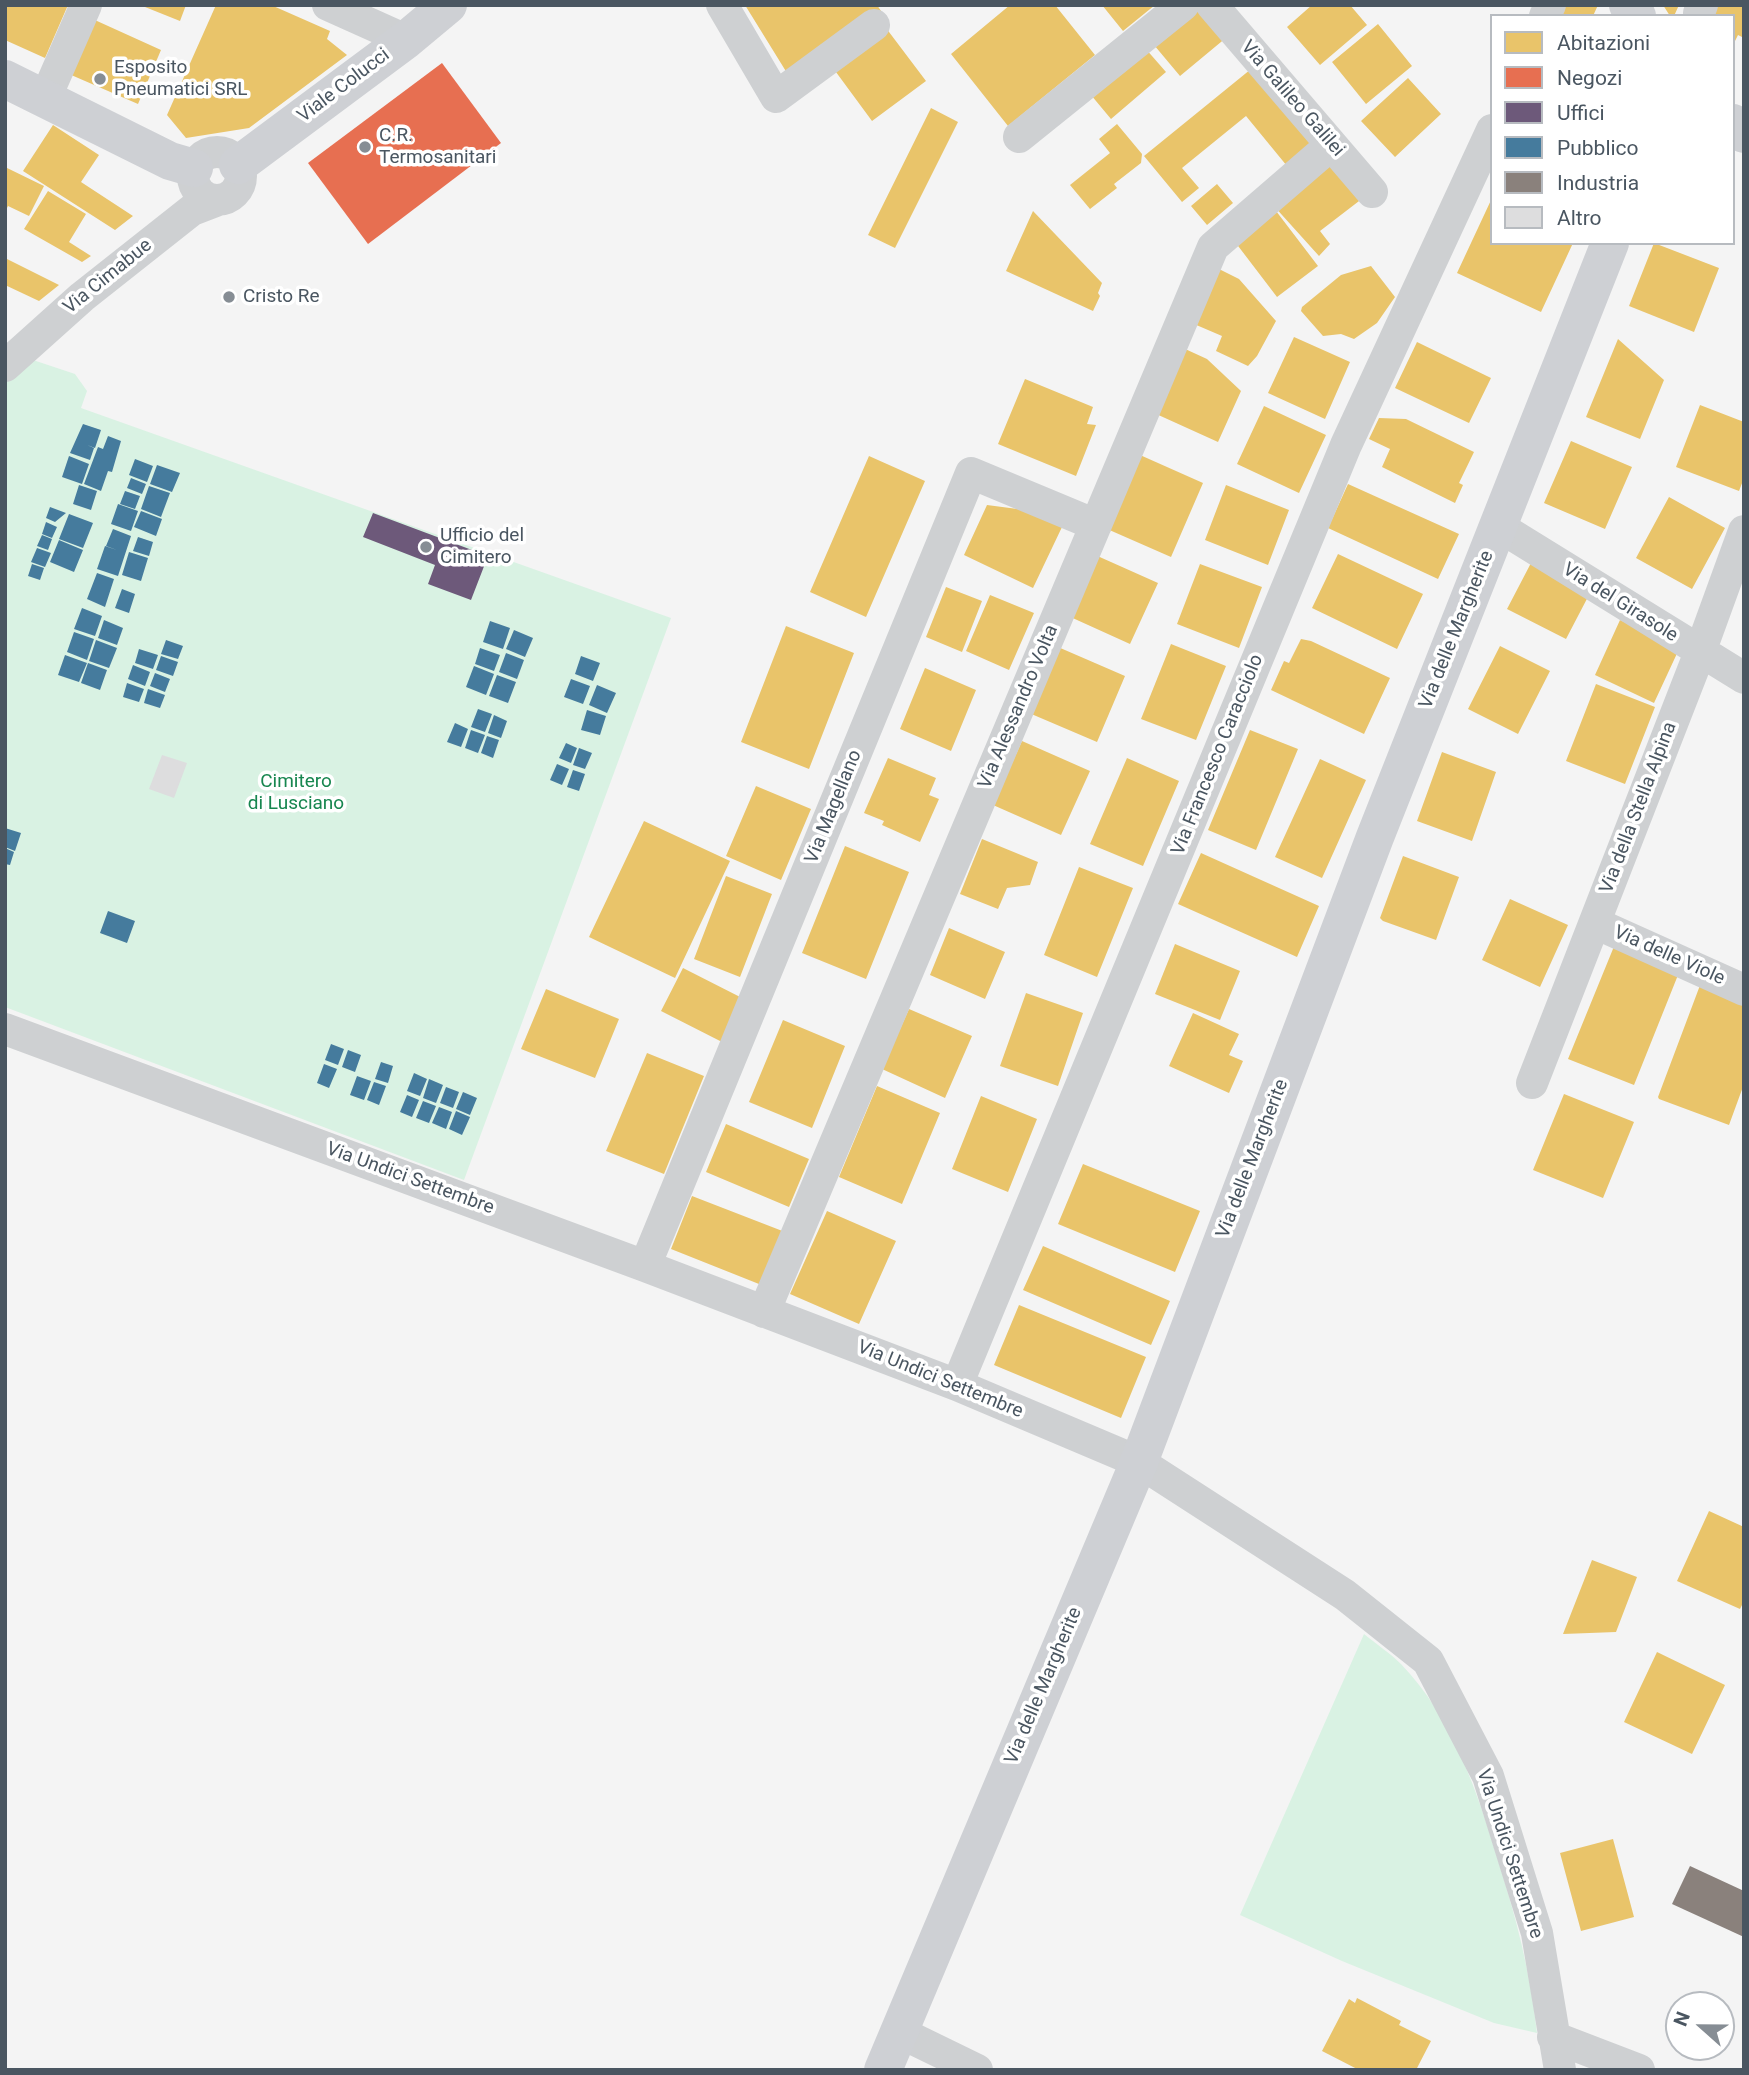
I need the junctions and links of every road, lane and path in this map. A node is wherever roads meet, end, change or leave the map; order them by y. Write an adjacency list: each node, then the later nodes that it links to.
1 (86, 5): 10 (street)
2 (328, 5): 8 (street)
3 (448, 5): 8 (street, Viale Colucci)
4 (722, 5): 7 (street)
5 (1183, 5): 12 (street)
6 (1212, 5): 13 (street, Via Galileo Galilei)
7 (874, 25)
8 (406, 40): 14 (street, Viale Colucci)
9 (5, 79): 10 (street)
10 (46, 99): 15 (street)
11 (1490, 134): 31 (street, Via Francesco Caracciolo)
12 (1018, 137)
13 (1331, 145): 16 (street, Via Galileo Galilei); 20 (street, Via Alessandro Volta)
14 (238, 165): 15 (street); 17 (street)
15 (194, 168): 17 (street)
16 (1372, 192)
17 (218, 200): 19 (street, Via Cimabue)
18 (1609, 245): 21 (street, Via delle Margherite)
19 (5, 366)
20 (1096, 525): 29 (street, Via Magellano); 30 (street, Via Alessandro Volta)
21 (1498, 526): 23 (street, Via del Girasole); 32 (street, Via delle Margherite)
22 (1744, 531): 23 (street, Via della Stella Alpina)
23 (1700, 652): 24 (street, Via del Girasole); 25 (street, Via della Stella Alpina)
24 (1744, 678)
25 (1595, 923): 26 (street, Via delle Viole); 28 (street, Via della Stella Alpina)
26 (1744, 990)
27 (5, 1029): 29 (street, Via Undici Settembre)
28 (1532, 1083)
29 (645, 1266): 30 (street, Via Undici Settembre)
30 (764, 1312): 31 (street, Via Undici Settembre)
31 (957, 1385): 32 (street, Via Undici Settembre)
32 (1139, 1462): 33 (street, Via delle Margherite); 34 (street, Via Undici Settembre)
33 (899, 2032): 35 (street, Via delle Margherite); 36 (street)
34 (1553, 2037): 37 (street, Via Undici Settembre); 38 (street)
35 (883, 2070)
36 (977, 2070)
37 (1560, 2070)
38 (1639, 2070)

